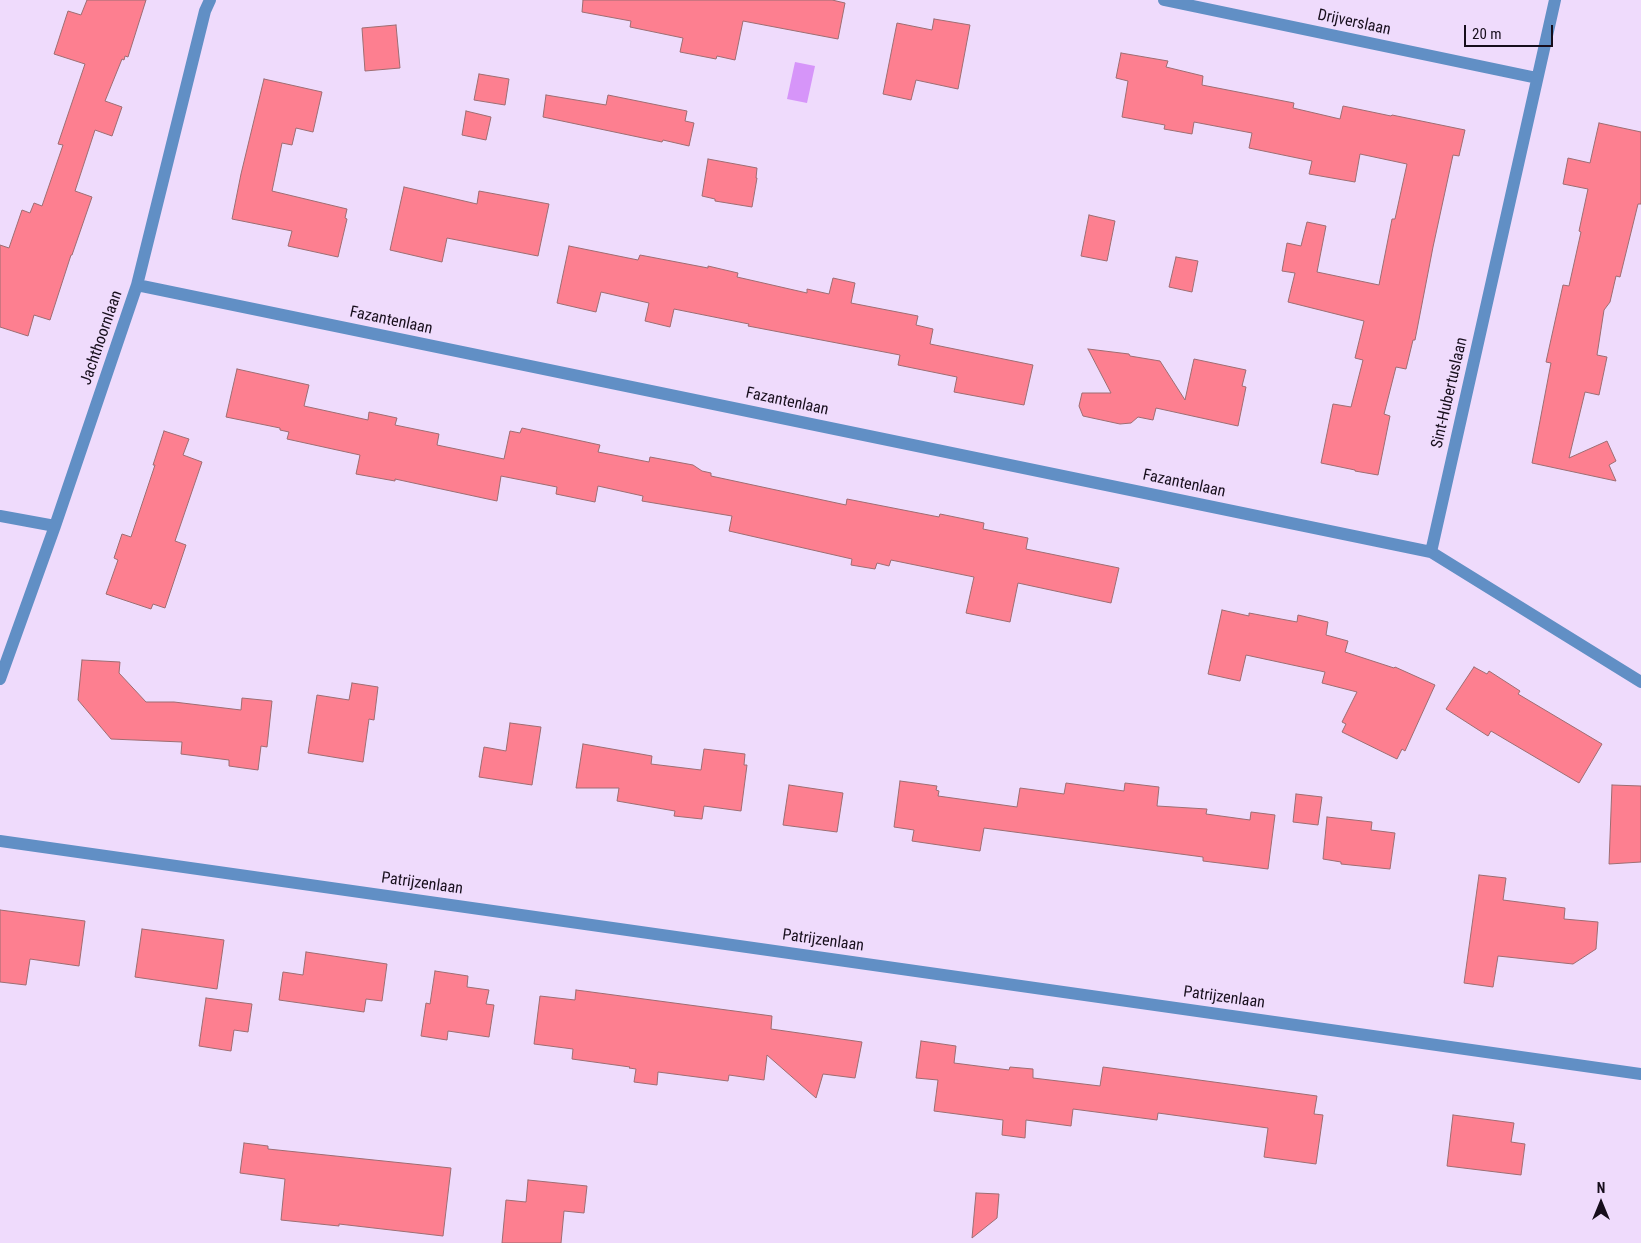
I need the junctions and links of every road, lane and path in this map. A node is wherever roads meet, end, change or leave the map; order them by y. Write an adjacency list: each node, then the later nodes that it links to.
1 (210, 0): 5 (street, Jachthoornlaan)
2 (1164, 0): 4 (street, Drijverslaan)
3 (1556, 0): 4 (street, Sint-Hubertuslaan)
4 (1537, 78): 8 (street, Sint-Hubertuslaan)
5 (137, 285): 7 (street, Jachthoornlaan); 8 (street, Fazantenlaan)
6 (0, 516): 7 (street)
7 (55, 526): 9 (street, Jachthoornlaan)
8 (1431, 552): 10 (street)
9 (0, 679)
10 (1641, 682)
11 (0, 841): 12 (street, Patrijzenlaan)
12 (1641, 1074)

